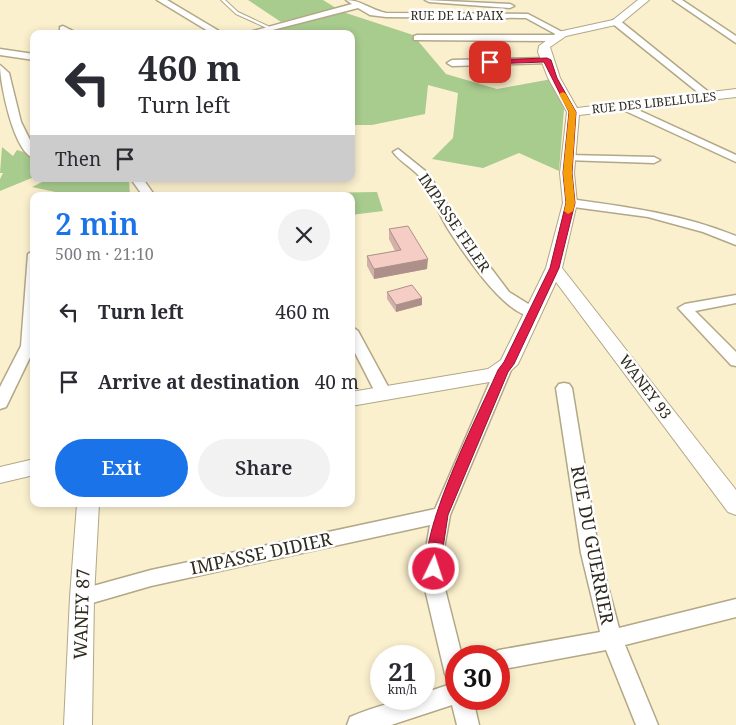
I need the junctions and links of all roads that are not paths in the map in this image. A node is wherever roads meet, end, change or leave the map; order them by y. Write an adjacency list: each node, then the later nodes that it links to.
1 (161, 0): 12 (street)
2 (223, 0): 11 (lane)
3 (350, 0): 8 (street, RUE DE LA PAIX)
4 (429, 0): 9 (street)
5 (644, 0): 10 (street)
6 (677, 0): 16 (street)
7 (371, 3): 8 (street)
8 (361, 5): 9 (street, RUE DE LA PAIX); 11 (street)
9 (528, 16): 14 (street, RUE DE LA PAIX)
10 (616, 22): 14 (street); 23 (street)
11 (270, 28): 13 (street)
12 (213, 30)
13 (262, 30)
14 (558, 36): 15 (street); 19 (street)
15 (417, 38)
16 (736, 40)
17 (0, 52): 18 (street)
18 (30, 56)
19 (547, 60): 20 (street); 25 (street)
20 (452, 63)
21 (0, 68): 26 (street)
22 (734, 95): 23 (street, RUE DES LIBELLULES)
23 (708, 96): 24 (street, RUE DES LIBELLULES)
24 (623, 106): 25 (street, RUE DES LIBELLULES); 29 (street)
25 (573, 112): 28 (street)
26 (30, 146)
27 (398, 152): 35 (street, IMPASSE FELER)
28 (569, 158): 30 (street); 31 (street)
29 (736, 158)
30 (654, 160)
31 (570, 203): 32 (street); 33 (street)
32 (736, 241)
33 (554, 268): 35 (street); 46 (street, WANEY 93)
34 (736, 299): 38 (street)
35 (532, 312): 39 (street)
36 (355, 339): 41 (street)
37 (30, 347): 43 (street)
38 (736, 361)
39 (503, 370): 41 (street); 48 (street)
40 (564, 388): 51 (street, RUE DU GUERRIER)
41 (383, 392): 42 (street)
42 (355, 397)
43 (0, 403)
44 (30, 468): 45 (street)
45 (0, 475)
46 (736, 506)
47 (88, 507): 49 (street, WANEY 87)
48 (441, 515): 49 (street, IMPASSE DIDIER); 52 (street)
49 (82, 597): 56 (street, WANEY 87)
50 (736, 608): 51 (street)
51 (612, 639): 53 (street); 59 (street, RUE DU GUERRIER)
52 (450, 645)
53 (510, 658)
54 (445, 697): 57 (street)
55 (465, 710): 58 (street)
56 (78, 725)
57 (358, 725)
58 (468, 725)
59 (647, 725)

